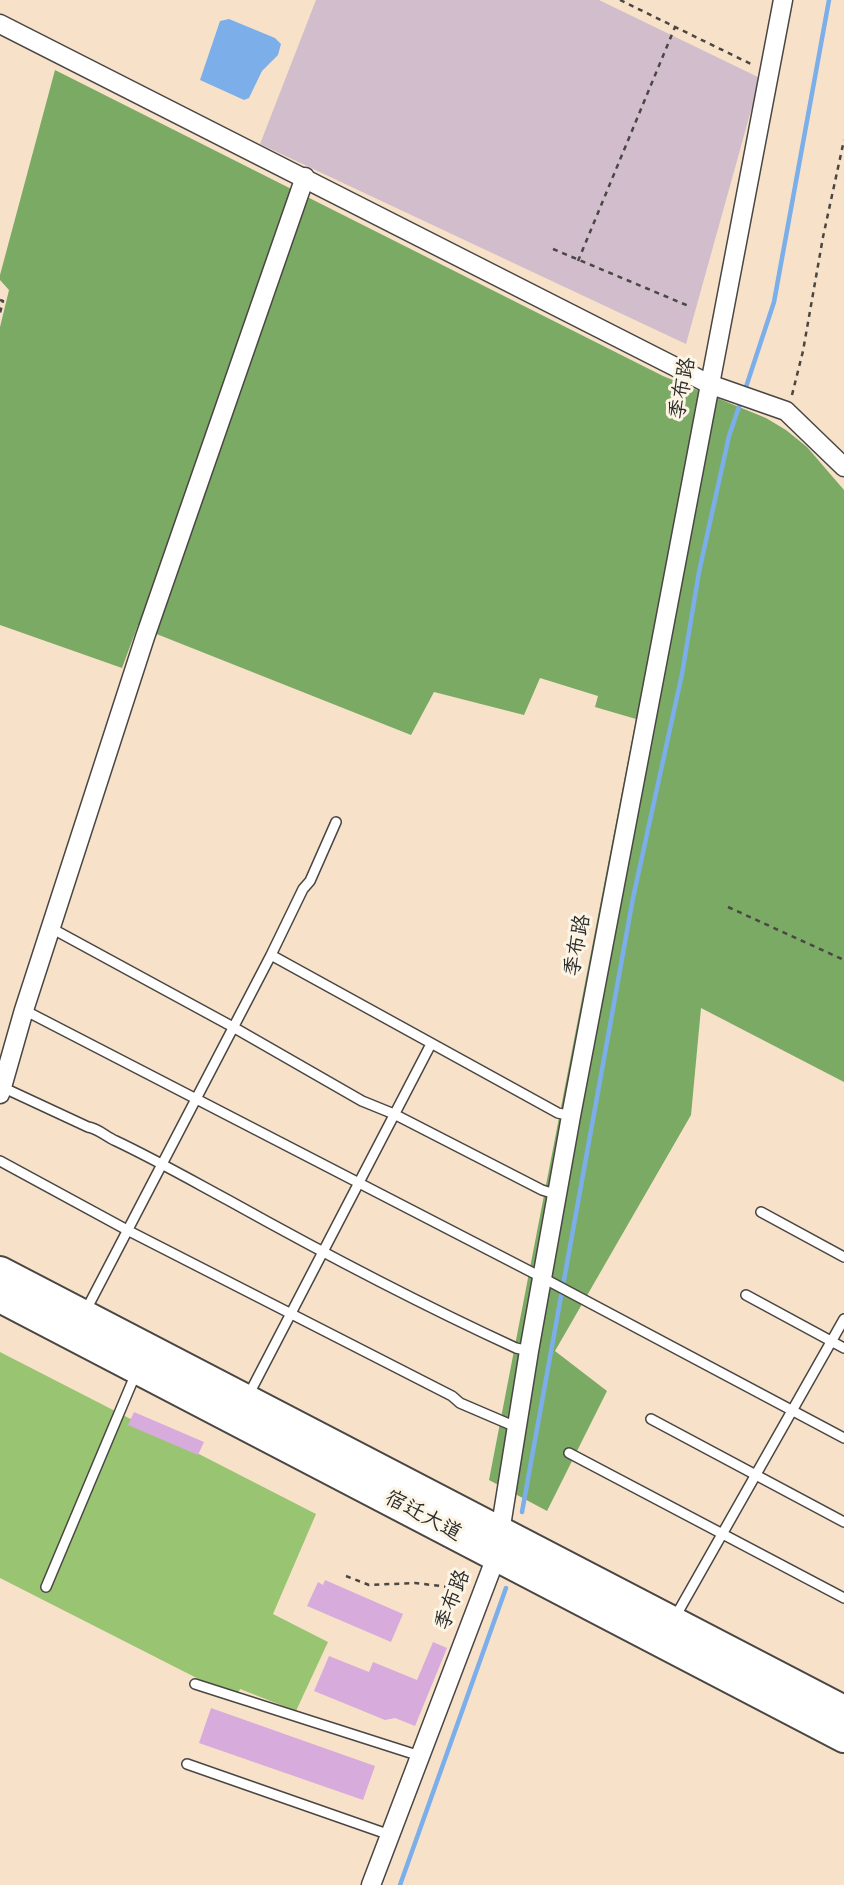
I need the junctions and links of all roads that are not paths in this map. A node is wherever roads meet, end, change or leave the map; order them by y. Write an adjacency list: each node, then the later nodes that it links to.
1 (783, 0): 4 (street, 季布路)
2 (0, 24): 3 (street)
3 (305, 177): 4 (street); 7 (street)
4 (709, 384): 5 (street); 15 (street, 季布路)
5 (844, 467)
6 (336, 822): 8 (lane)
7 (51, 928): 9 (street); 10 (lane)
8 (271, 956): 10 (lane); 11 (lane)
9 (24, 1010): 12 (street); 13 (lane)
10 (233, 1027): 13 (lane); 14 (lane)
11 (431, 1044): 14 (lane); 15 (lane)
12 (1, 1091): 17 (lane)
13 (197, 1099): 17 (lane); 18 (lane)
14 (394, 1114): 18 (lane); 19 (lane)
15 (570, 1116): 19 (street, 季布路)
16 (0, 1161): 21 (lane)
17 (162, 1163): 21 (lane); 22 (lane)
18 (359, 1185): 22 (lane); 25 (lane)
19 (558, 1195): 25 (street, 季布路)
20 (761, 1212): 23 (lane)
21 (129, 1231): 28 (lane); 29 (lane)
22 (323, 1253): 28 (lane); 33 (lane)
23 (844, 1257)
24 (0, 1271): 29 (main road, 宿迁大道)
25 (550, 1281): 33 (street, 季布路); 36 (lane)
26 (746, 1295): 31 (lane)
27 (0, 1298): 34 (main road, 宿迁大道)
28 (292, 1314): 35 (lane); 38 (lane)
29 (84, 1315): 35 (main road, 宿迁大道)
30 (844, 1319): 31 (lane)
31 (832, 1342): 32 (lane); 36 (lane)
32 (844, 1348)
33 (529, 1351): 38 (street, 季布路)
34 (138, 1370): 44 (main road, 宿迁大道); 45 (lane)
35 (247, 1400): 44 (main road, 宿迁大道)
36 (792, 1410): 39 (lane); 41 (lane)
37 (650, 1419): 41 (lane)
38 (516, 1427): 44 (street, 季布路)
39 (844, 1438)
40 (569, 1453): 43 (lane)
41 (755, 1475): 42 (lane); 43 (lane)
42 (844, 1522)
43 (722, 1534): 46 (lane); 47 (lane)
44 (498, 1544): 47 (main road, 宿迁大道); 50 (main road, 宿迁大道); 51 (street, 季布路)
45 (46, 1587)
46 (844, 1598)
47 (673, 1621): 49 (main road, 宿迁大道)
48 (195, 1684): 51 (lane)
49 (844, 1710)
50 (844, 1738)
51 (420, 1756): 53 (street, 季布路)
52 (187, 1764): 53 (lane)
53 (390, 1835): 54 (street, 季布路)
54 (371, 1885)

